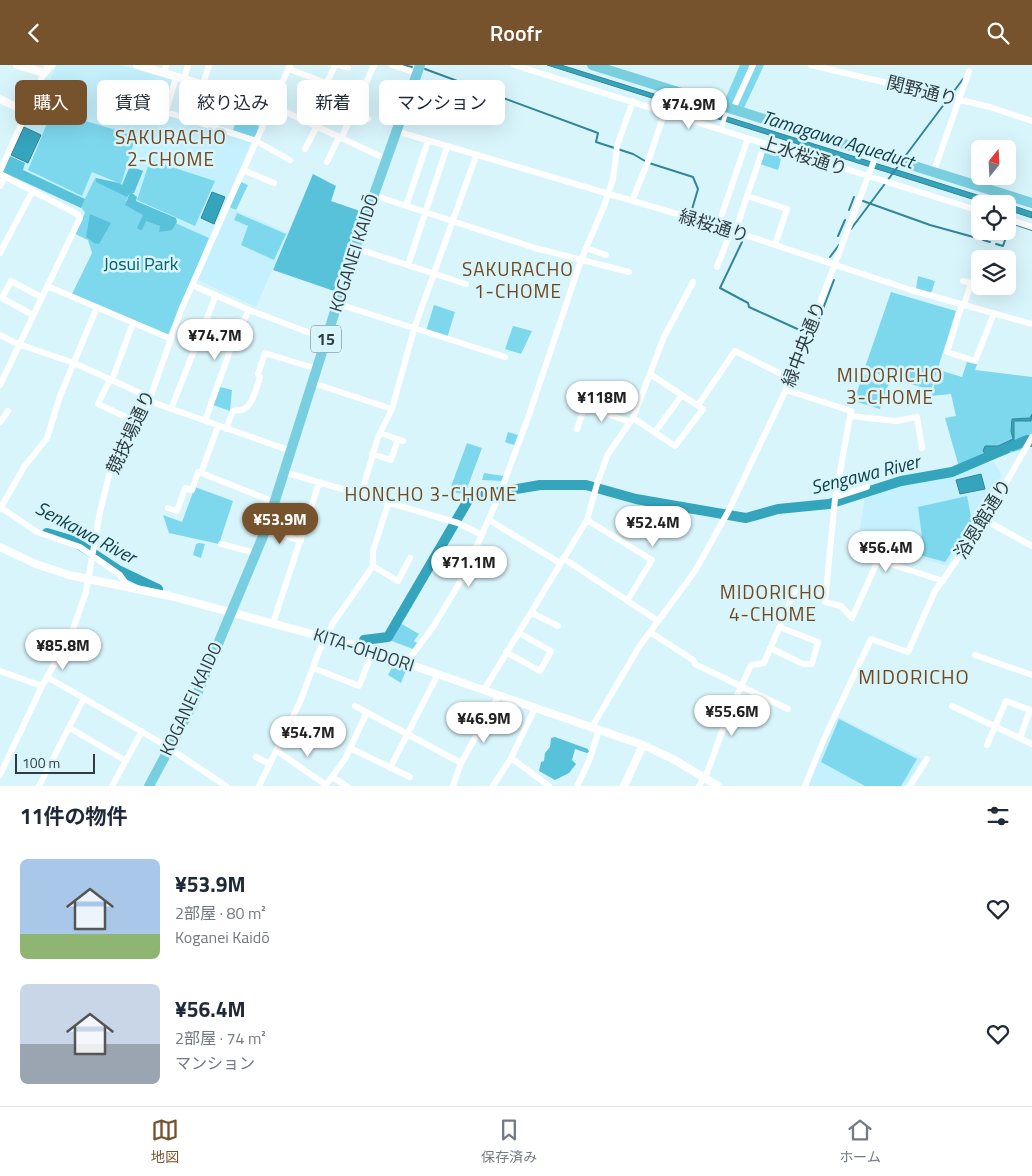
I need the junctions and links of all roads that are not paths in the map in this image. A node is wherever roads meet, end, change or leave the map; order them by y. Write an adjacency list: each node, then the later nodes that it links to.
1 (17, 65): 20 (street)
2 (51, 65): 20 (street)
3 (137, 65): 17 (street)
4 (188, 65): 22 (street)
5 (209, 65): 25 (street)
6 (334, 65): 28 (street)
7 (339, 65): 16 (street)
8 (374, 65): 29 (street)
9 (392, 65): 18 (street)
10 (514, 65): 32 (street, 上水桜通り)
11 (753, 65): 34 (street)
12 (811, 65): 13 (street, 関野通り)
13 (816, 65): 31 (street, 関野通り)
14 (598, 66): 34 (main road)
15 (290, 67): 26 (street, 競技場通り); 27 (street)
16 (348, 68)
17 (165, 69): 21 (street)
18 (418, 69): 43 (main road, KOGANEI KAIDŌ / 15)
19 (969, 71): 31 (street)
20 (44, 73): 23 (street)
21 (176, 77): 22 (street); 46 (street)
22 (184, 79): 24 (street)
23 (41, 80)
24 (187, 80)
25 (204, 80)
26 (284, 80)
27 (319, 80)
28 (327, 80)
29 (367, 80)
30 (0, 99): 33 (street)
31 (958, 99): 36 (street, 関野通り); 57 (street)
32 (633, 101): 35 (street, 上水桜通り); 63 (street)
33 (15, 106)
34 (726, 107): 41 (street); 52 (main road)
35 (664, 111): 45 (street, 上水桜通り); 66 (street)
36 (1032, 121)
37 (22, 125): 58 (street)
38 (263, 125): 46 (street, 競技場通り)
39 (314, 125): 42 (street)
40 (346, 125): 44 (street)
41 (722, 125)
42 (317, 127): 44 (street); 50 (street)
43 (396, 131): 47 (street, 緑桜通り); 53 (main road, KOGANEI KAIDŌ / 15)
44 (340, 138): 53 (street); 55 (street)
45 (748, 138): 48 (street, 上水桜通り); 73 (street)
46 (256, 141): 54 (street); 56 (street, 競技場通り)
47 (428, 141): 49 (street, 緑桜通り); 68 (street)
48 (765, 143): 59 (street, 上水桜通り); 65 (street)
49 (447, 147): 51 (street, 緑桜通り); 70 (street)
50 (305, 149)
51 (476, 155): 63 (street, 緑桜通り); 71 (street)
52 (877, 155): 57 (main road); 59 (street, 緑中央通り)
53 (386, 159): 64 (main road, KOGANEI KAIDŌ / 15)
54 (290, 161)
55 (326, 162)
56 (243, 170): 60 (street); 92 (street, 競技場通り)
57 (934, 171): 67 (main road)
58 (2, 174): 61 (street); 62 (street)
59 (869, 174): 69 (street, 上水桜通り); 85 (street, 緑中央通り)
60 (274, 183)
61 (0, 186)
62 (33, 190): 81 (street); 93 (street)
63 (608, 194): 66 (street, 緑桜通り); 74 (street)
64 (374, 195): 68 (street); 79 (main road, KOGANEI KAIDŌ / 15)
65 (747, 196): 77 (street); 78 (street)
66 (632, 201): 73 (street, 緑桜通り)
67 (1032, 203)
68 (406, 206): 70 (street)
69 (971, 208)
70 (425, 212): 71 (street); 84 (street)
71 (452, 221): 83 (street); 88 (street)
72 (1016, 222): 75 (street)
73 (718, 226): 77 (street, 緑桜通り)
74 (595, 227): 76 (street); 80 (street)
75 (1032, 227)
76 (603, 230)
77 (733, 231): 78 (street, 緑桜通り); 86 (street)
78 (775, 245): 85 (street, 緑桜通り)
79 (355, 248): 84 (street); 96 (main road, KOGANEI KAIDŌ / 15)
80 (586, 249): 82 (street); 83 (street)
81 (0, 253)
82 (606, 255)
83 (581, 260): 87 (street); 148 (street)
84 (408, 265): 88 (street)
85 (834, 265): 97 (street, 緑桜通り); 113 (street, 緑中央通り)
86 (717, 267)
87 (628, 273)
88 (433, 274): 91 (street); 104 (street)
89 (693, 282): 112 (street)
90 (970, 283): 97 (street)
91 (462, 284)
92 (192, 285): 94 (street); 106 (street, 競技場通り)
93 (47, 286): 95 (street); 98 (street)
94 (216, 295): 99 (street); 121 (street)
95 (41, 297): 101 (street); 101 (street)
96 (338, 304): 104 (street); 107 (main road, KOGANEI KAIDŌ / 15)
97 (963, 305): 100 (street, 緑桜通り); 100 (street)
98 (97, 307): 102 (street); 110 (street)
99 (249, 310): 107 (street); 126 (street)
100 (994, 313): 103 (street, 緑桜通り)
101 (33, 315): 108 (street)
102 (133, 323): 106 (street); 114 (street)
103 (1032, 324)
104 (414, 329): 109 (street); 122 (street)
105 (0, 335): 108 (street)
106 (169, 338): 119 (street, 競技場通り)
107 (326, 339): 111 (main road, KOGANEI KAIDŌ / 15)
108 (18, 345): 110 (street); 116 (street)
109 (505, 357)
110 (74, 363): 114 (street); 146 (street)
111 (317, 369): 115 (main road, KOGANEI KAIDŌ / 15); 130 (street)
112 (650, 374): 118 (street); 125 (street)
113 (791, 379): 117 (street, 緑中央通り); 120 (street)
114 (111, 380): 119 (street); 128 (street)
115 (313, 383): 122 (street); 136 (main road, KOGANEI KAIDŌ / 15)
116 (0, 385)
117 (786, 390): 124 (street); 169 (street, 緑中央通り)
118 (682, 395): 120 (street); 132 (street)
119 (149, 399): 121 (street); 128 (street, 競技場通り)
120 (698, 405): 132 (street)
121 (171, 409): 126 (street)
122 (392, 409): 133 (street)
123 (8, 411): 127 (street)
124 (850, 416): 135 (street); 143 (street)
125 (632, 420): 131 (street); 132 (street); 149 (street)
126 (204, 421): 129 (street)
127 (0, 422)
128 (137, 422): 157 (street, 競技場通り)
129 (218, 426): 130 (street); 139 (street)
130 (226, 429): 136 (street)
131 (576, 429)
132 (655, 432)
133 (380, 433): 137 (street); 137 (street)
134 (1031, 438): 150 (street, 浴恩館通り)
135 (922, 447)
136 (291, 451): 138 (main road, KOGANEI KAIDŌ / 15)
137 (372, 455): 142 (street)
138 (284, 472): 140 (street); 144 (main road, KOGANEI KAIDŌ / 15)
139 (201, 473): 144 (street); 147 (street)
140 (319, 483): 142 (street); 153 (street)
141 (867, 487): 143 (street)
142 (361, 495): 145 (street)
143 (835, 501): 165 (street)
144 (274, 502): 151 (main road, KOGANEI KAIDŌ / 15)
145 (388, 504): 152 (street); 161 (street)
146 (1, 507): 157 (street)
147 (168, 508)
148 (489, 520): 152 (street); 160 (street)
149 (587, 520): 160 (street); 166 (street)
150 (985, 520): 155 (street); 163 (street, 浴恩館通り)
151 (266, 529): 153 (street); 158 (main road, KOGANEI KAIDŌ / 15)
152 (482, 535): 180 (street)
153 (301, 541): 170 (street)
154 (221, 544): 158 (street)
155 (1032, 546)
156 (0, 547): 162 (street, KITA-OHDORI)
157 (93, 553): 162 (street, 競技場通り); 164 (street)
158 (256, 553): 167 (main road, KOGANEI KAIDŌ / 15)
159 (410, 558): 161 (street)
160 (562, 561): 166 (street); 168 (street)
161 (373, 566): 175 (street)
162 (88, 580): 164 (street, KITA-OHDORI); 185 (street, 競技場通り)
163 (943, 581): 165 (street); 233 (street, 浴恩館通り)
164 (129, 588): 167 (street, KITA-OHDORI)
165 (825, 598): 172 (street)
166 (627, 601): 169 (street)
167 (231, 611): 170 (street, KITA-OHDORI); 205 (main road, KOGANEI KAIDO / 15)
168 (532, 613): 171 (street); 174 (street)
169 (658, 621): 173 (street)
170 (273, 623): 175 (street, KITA-OHDORI)
171 (558, 626)
172 (779, 627): 176 (street); 176 (street)
173 (650, 632): 187 (street); 198 (street)
174 (519, 633): 178 (street); 178 (street)
175 (326, 637): 177 (street, KITA-OHDORI); 181 (street)
176 (770, 648): 187 (street)
177 (373, 651): 180 (street, KITA-OHDORI); 181 (street)
178 (506, 652): 188 (street)
179 (975, 655): 184 (street)
180 (406, 663): 183 (street, KITA-OHDORI)
181 (313, 668): 207 (street)
182 (0, 671): 186 (street)
183 (438, 674): 188 (street, KITA-OHDORI); 200 (street)
184 (1032, 675)
185 (47, 677): 186 (street, 競技場通り); 190 (street)
186 (42, 686): 215 (street, 競技場通り)
187 (740, 687): 194 (street); 218 (street)
188 (484, 690): 189 (street, KITA-OHDORI)
189 (499, 695): 193 (street, KITA-OHDORI); 212 (street)
190 (84, 698): 197 (street); 199 (street)
191 (355, 706): 195 (street)
192 (952, 706): 196 (street)
193 (535, 708): 198 (street, KITA-OHDORI); 209 (street)
194 (788, 709)
195 (367, 712): 200 (street); 206 (street)
196 (995, 727): 201 (street); 201 (street); 204 (street)
197 (70, 728): 211 (street); 220 (street)
198 (595, 729): 203 (street, KITA-OHDORI); 229 (street)
199 (142, 731): 205 (street); 211 (street)
200 (407, 733): 212 (street); 214 (street)
201 (1020, 738): 202 (street)
202 (1032, 744)
203 (643, 745): 218 (street, KITA-OHDORI); 230 (street)
204 (987, 745)
205 (169, 748): 222 (main road, KOGANEI KAIDO / 15); 223 (street)
206 (350, 748): 214 (street); 216 (street)
207 (277, 751): 213 (street); 219 (street)
208 (256, 757): 213 (street)
209 (511, 758): 227 (street); 228 (street)
210 (927, 759): 234 (street)
211 (126, 761): 221 (street)
212 (461, 763): 226 (street)
213 (270, 764): 224 (street)
214 (390, 768): 217 (street)
215 (0, 775)
216 (332, 777): 219 (street); 225 (street)
217 (410, 777)
218 (704, 778): 231 (street); 232 (street, KITA-OHDORI)
219 (326, 785)
220 (39, 786)
221 (112, 786)
222 (149, 786)
223 (226, 786)
224 (259, 786)
225 (347, 786)
226 (453, 786)
227 (493, 786)
228 (549, 786)
229 (576, 786)
230 (624, 786)
231 (698, 786)
232 (718, 786)
233 (805, 786)
234 (910, 786)

